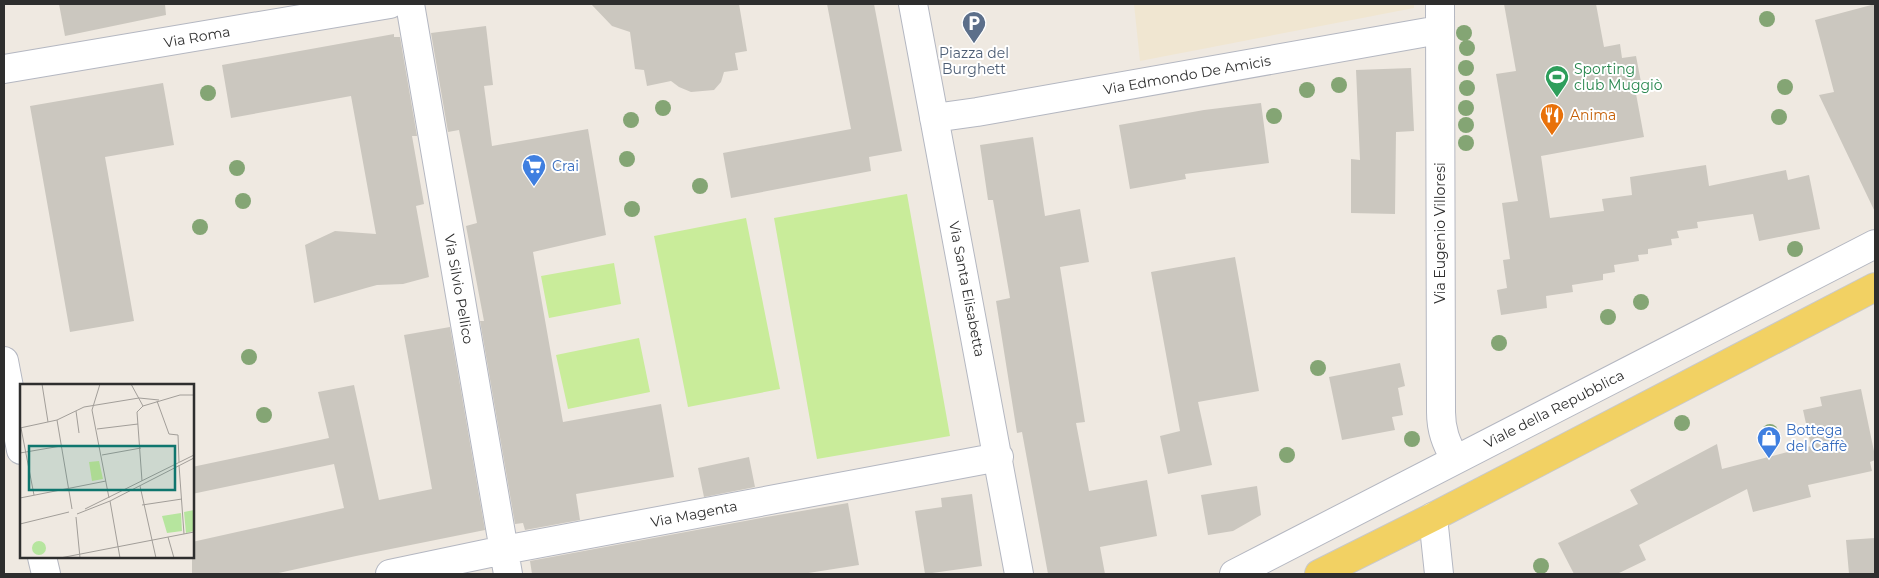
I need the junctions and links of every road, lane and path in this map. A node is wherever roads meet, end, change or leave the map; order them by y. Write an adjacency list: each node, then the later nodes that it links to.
1 (390, 4): 6 (street, Via Roma)
2 (410, 4): 16 (street, Via Silvio Pellico)
3 (913, 4): 7 (street, Via Santa Elisabetta)
4 (1440, 4): 5 (street, Via Eugenio Villoresi)
5 (1439, 30): 7 (street, Via Edmondo De Amicis); 13 (street, Via Eugenio Villoresi)
6 (4, 70)
7 (934, 118): 12 (street, Via Santa Elisabetta)
8 (1875, 244): 13 (street, Viale della Repubblica)
9 (1875, 287): 14 (main road)
10 (4, 361): 11 (street)
11 (20, 445)
12 (998, 457): 16 (street, Via Magenta); 19 (street, Via Santa Elisabetta)
13 (1455, 459): 20 (street, Viale della Repubblica)
14 (1433, 517): 21 (main road); 22 (street)
15 (42, 558): 17 (street)
16 (506, 562): 18 (street, Via Magenta)
17 (46, 574)
18 (390, 574)
19 (1019, 574)
20 (1234, 574)
21 (1319, 574)
22 (1439, 574)

